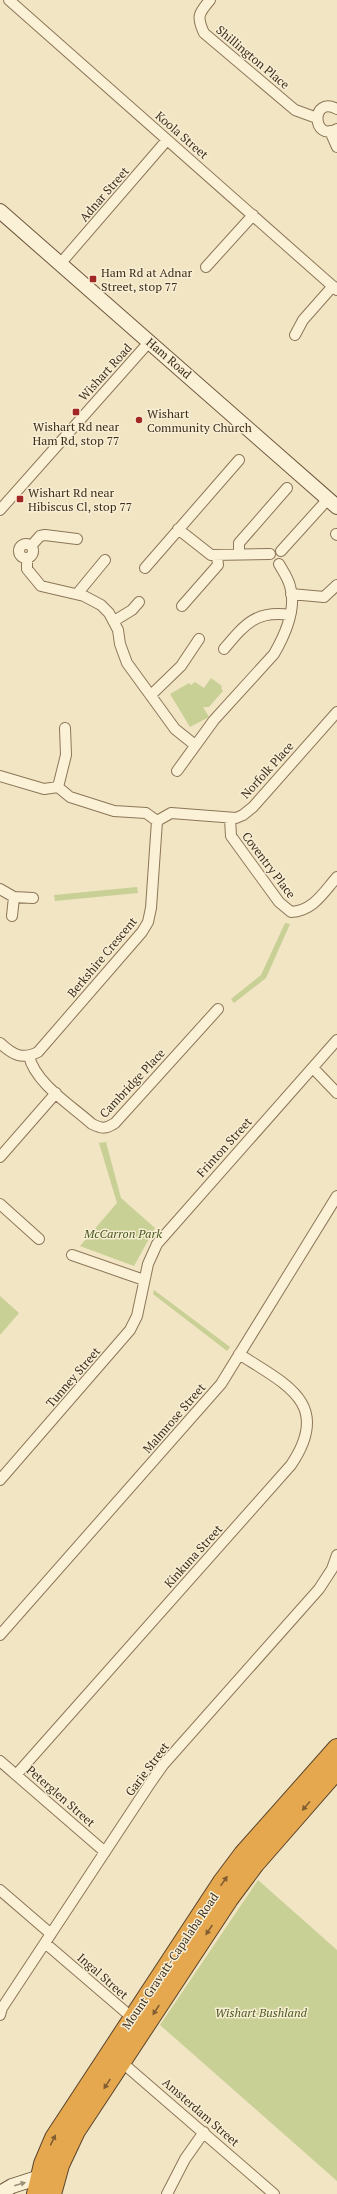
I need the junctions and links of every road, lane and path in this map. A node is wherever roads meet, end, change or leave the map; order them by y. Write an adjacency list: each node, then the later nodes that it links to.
1 (9, 0): 6 (street, Koola Street)
2 (210, 0): 4 (street, Shillington Place)
3 (337, 108): 4 (street)
4 (317, 118): 5 (street)
5 (333, 130): 7 (street)
6 (168, 140): 9 (street, Koola Street); 10 (street, Adnar Street)
7 (337, 147)
8 (0, 211): 10 (street, Ham Road)
9 (253, 215): 11 (street); 12 (street, Koola Street)
10 (60, 264): 14 (street, Ham Road)
11 (206, 267)
12 (335, 288): 13 (street)
13 (295, 335)
14 (150, 341): 17 (street, Ham Road); 18 (street, Wishart Road)
15 (239, 460): 19 (street)
16 (287, 488): 22 (street)
17 (333, 503): 21 (street)
18 (0, 510)
19 (178, 529): 24 (street); 27 (street)
20 (77, 539): 29 (street)
21 (281, 551)
22 (239, 554): 23 (street); 24 (street)
23 (270, 554)
24 (217, 556): 32 (street)
25 (104, 560): 29 (street)
26 (279, 564): 30 (street)
27 (145, 568)
28 (337, 585): 30 (street)
29 (77, 594): 34 (street)
30 (292, 594): 33 (street)
31 (139, 602): 34 (street)
32 (182, 606)
33 (290, 615): 36 (street); 40 (street)
34 (114, 621): 37 (street)
35 (199, 639): 37 (street)
36 (224, 649)
37 (151, 694): 40 (street)
38 (337, 712): 44 (street, Norfolk Place)
39 (65, 728): 43 (street)
40 (195, 745): 41 (street)
41 (177, 771)
42 (0, 776): 43 (street)
43 (58, 787): 45 (street)
44 (230, 818): 45 (street, Norfolk Place); 46 (street, Coventry Place)
45 (157, 821): 54 (street, Berkshire Crescent)
46 (337, 877)
47 (0, 888): 48 (street)
48 (14, 897): 49 (street); 50 (street)
49 (33, 898)
50 (12, 916)
51 (218, 1009): 56 (street, Cambridge Place)
52 (337, 1040): 55 (street, Frinton Street)
53 (0, 1044): 54 (street)
54 (29, 1056): 56 (street, Cambridge Place)
55 (313, 1068): 57 (street); 63 (street, Frinton Street)
56 (56, 1093): 58 (street)
57 (337, 1093)
58 (0, 1157)
59 (337, 1196): 64 (street, Malmrose Street)
60 (0, 1204): 61 (street)
61 (39, 1239)
62 (72, 1255): 63 (street)
63 (144, 1280): 65 (street, Tunney Street)
64 (239, 1354): 67 (street, Malmrose Street); 71 (street, Kinkuna Street)
65 (0, 1480)
66 (337, 1555): 72 (street, Garie Street)
67 (0, 1635)
68 (337, 1748): 70 (highway, Mount Gravatt-Capalaba Road)
69 (0, 1761): 71 (street, Peterglen Street)
70 (332, 1774): 77 (highway, Mount Gravatt-Capalaba Road)
71 (16, 1775): 72 (street, Peterglen Street)
72 (105, 1852): 74 (street, Garie Street)
73 (0, 1890): 74 (street)
74 (51, 1934): 75 (street, Garie Street)
75 (45, 1943): 76 (street, Garie Street); 77 (street, Ingal Street)
76 (1, 2010)
77 (138, 2023): 78 (highway, Mount Gravatt-Capalaba Road)
78 (115, 2057): 79 (street, Amsterdam Street); 80 (highway, Mount Gravatt-Capalaba Road)
79 (204, 2132): 83 (street); 84 (street, Amsterdam Street)
80 (47, 2187): 81 (street, one-way to 80); 82 (highway, Mount Gravatt-Capalaba Road)
81 (0, 2193)
82 (36, 2194)
83 (167, 2194)
84 (274, 2194)

